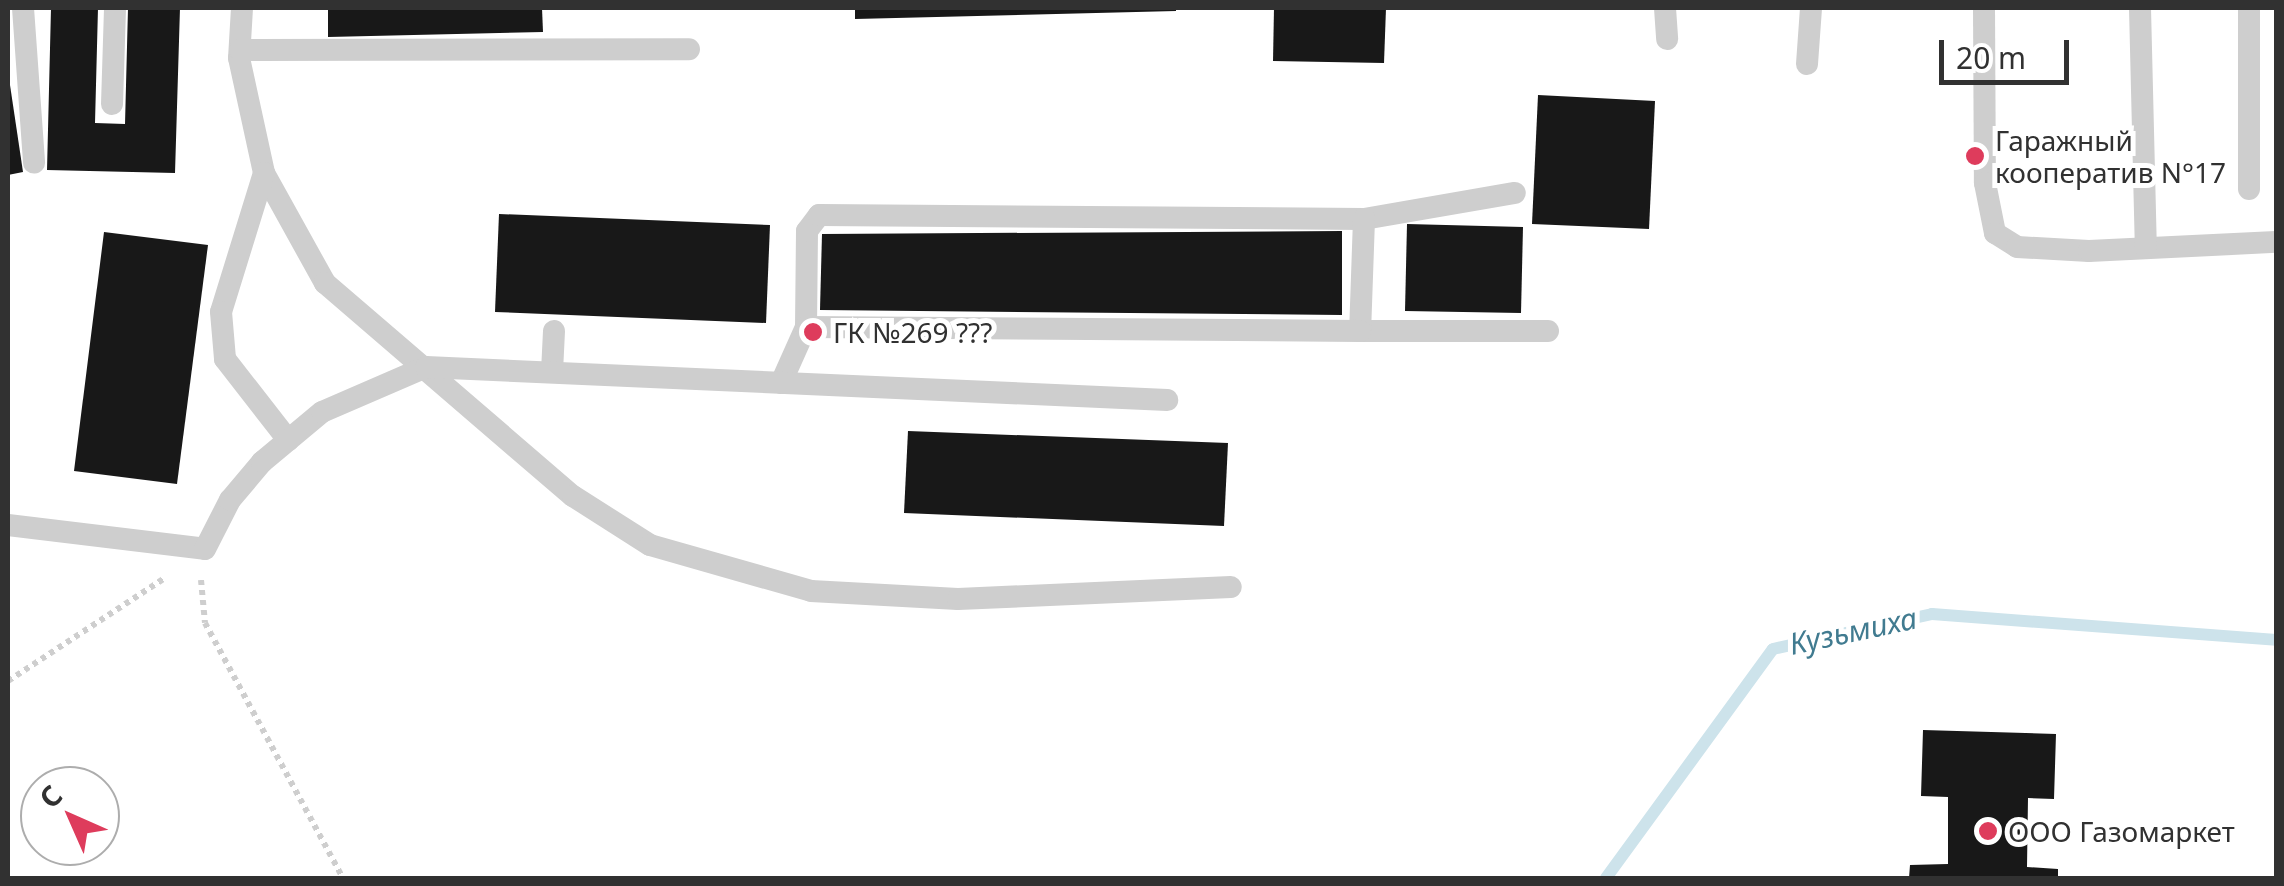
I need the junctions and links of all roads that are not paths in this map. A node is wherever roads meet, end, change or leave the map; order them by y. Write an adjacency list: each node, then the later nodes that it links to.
1 (23, 8): 14 (lane)
2 (115, 8): 13 (lane)
3 (242, 8): 10 (lane)
4 (1665, 8): 9 (lane)
5 (1811, 8): 12 (lane)
6 (1984, 8): 20 (lane)
7 (2140, 8): 20 (lane)
8 (2249, 8): 16 (lane)
9 (1667, 39)
10 (240, 50): 11 (lane); 15 (lane)
11 (689, 50)
12 (1808, 64)
13 (112, 104)
14 (34, 164)
15 (264, 173): 25 (lane); 29 (lane)
16 (2249, 188)
17 (1515, 194): 18 (lane)
18 (1364, 220): 21 (lane); 23 (lane)
19 (2276, 242): 20 (lane)
20 (2146, 248)
21 (806, 327): 23 (lane); 27 (lane)
22 (554, 331): 26 (lane)
23 (1360, 331): 24 (lane)
24 (1548, 331)
25 (426, 367): 26 (lane); 29 (lane); 31 (lane)
26 (552, 372): 27 (lane)
27 (782, 383): 28 (lane)
28 (1167, 400)
29 (288, 440): 30 (lane)
30 (8, 525)
31 (1230, 587)

